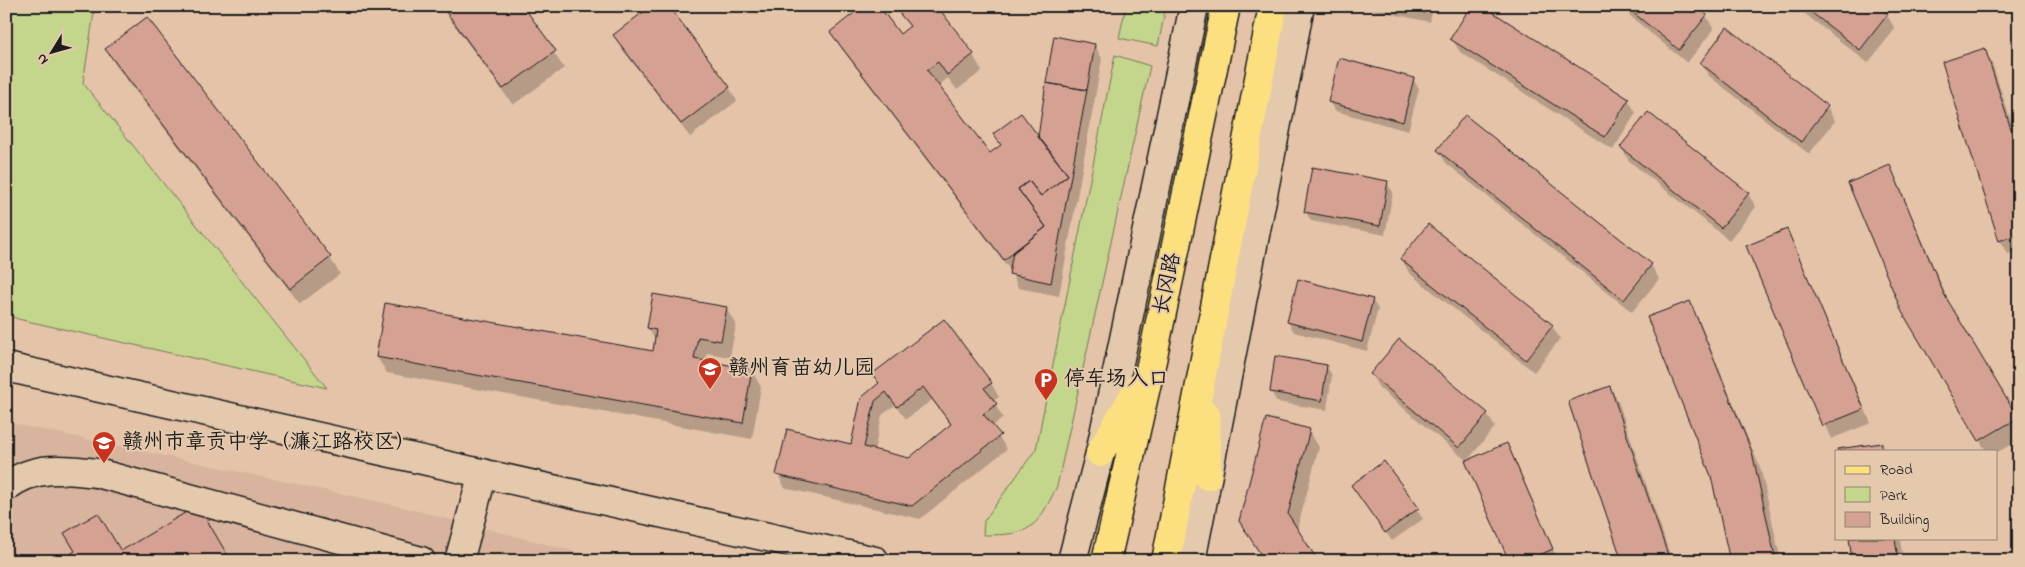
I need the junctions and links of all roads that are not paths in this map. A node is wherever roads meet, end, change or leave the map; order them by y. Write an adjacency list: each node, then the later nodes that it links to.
1 (1194, 6): 8 (street)
2 (1226, 6): 6 (main road, 长冈路)
3 (1274, 6): 5 (main road)
4 (1300, 6): 10 (street)
5 (1205, 360): 10 (main road); 17 (main road)
6 (1151, 365): 8 (main road); 16 (main road, 长冈路)
7 (6, 367): 9 (street)
8 (1100, 453): 15 (street)
9 (483, 473): 13 (street); 14 (street)
10 (1207, 476): 18 (street)
11 (6, 487): 12 (street)
12 (421, 561)
13 (459, 561)
14 (875, 561)
15 (1072, 561)
16 (1106, 561)
17 (1166, 561)
18 (1191, 561)

